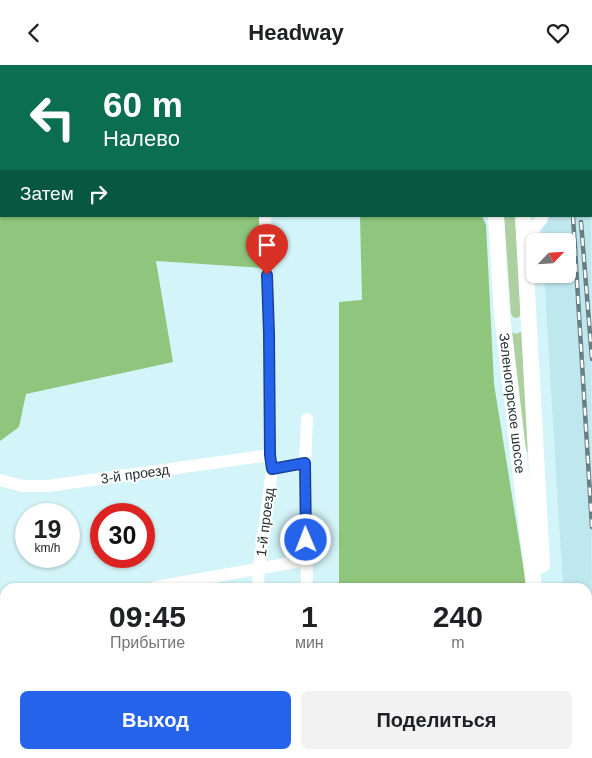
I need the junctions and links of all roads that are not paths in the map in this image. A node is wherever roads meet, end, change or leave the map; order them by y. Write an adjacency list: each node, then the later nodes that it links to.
1 (265, 217): 9 (street, 1-й проезд)
2 (496, 217): 7 (main road, Зеленогорское шоссе)
3 (523, 217): 5 (main road, Зеленогорское шоссе)
4 (542, 217): 5 (street)
5 (524, 240): 6 (main road, Зеленогорское шоссе)
6 (528, 312): 7 (main road); 19 (main road, Зеленогорское шоссе)
7 (502, 315): 18 (main road, Зеленогорское шоссе)
8 (307, 419): 10 (street)
9 (270, 455): 11 (street, 1-й проезд); 12 (street, 3-й проезд)
10 (305, 463): 11 (street); 13 (street)
11 (272, 469): 14 (street, 1-й проезд)
12 (0, 480)
13 (306, 560): 14 (street); 17 (street)
14 (259, 568): 15 (street); 16 (street, 1-й проезд)
15 (178, 583)
16 (258, 583)
17 (307, 583)
18 (534, 583)
19 (543, 583)

